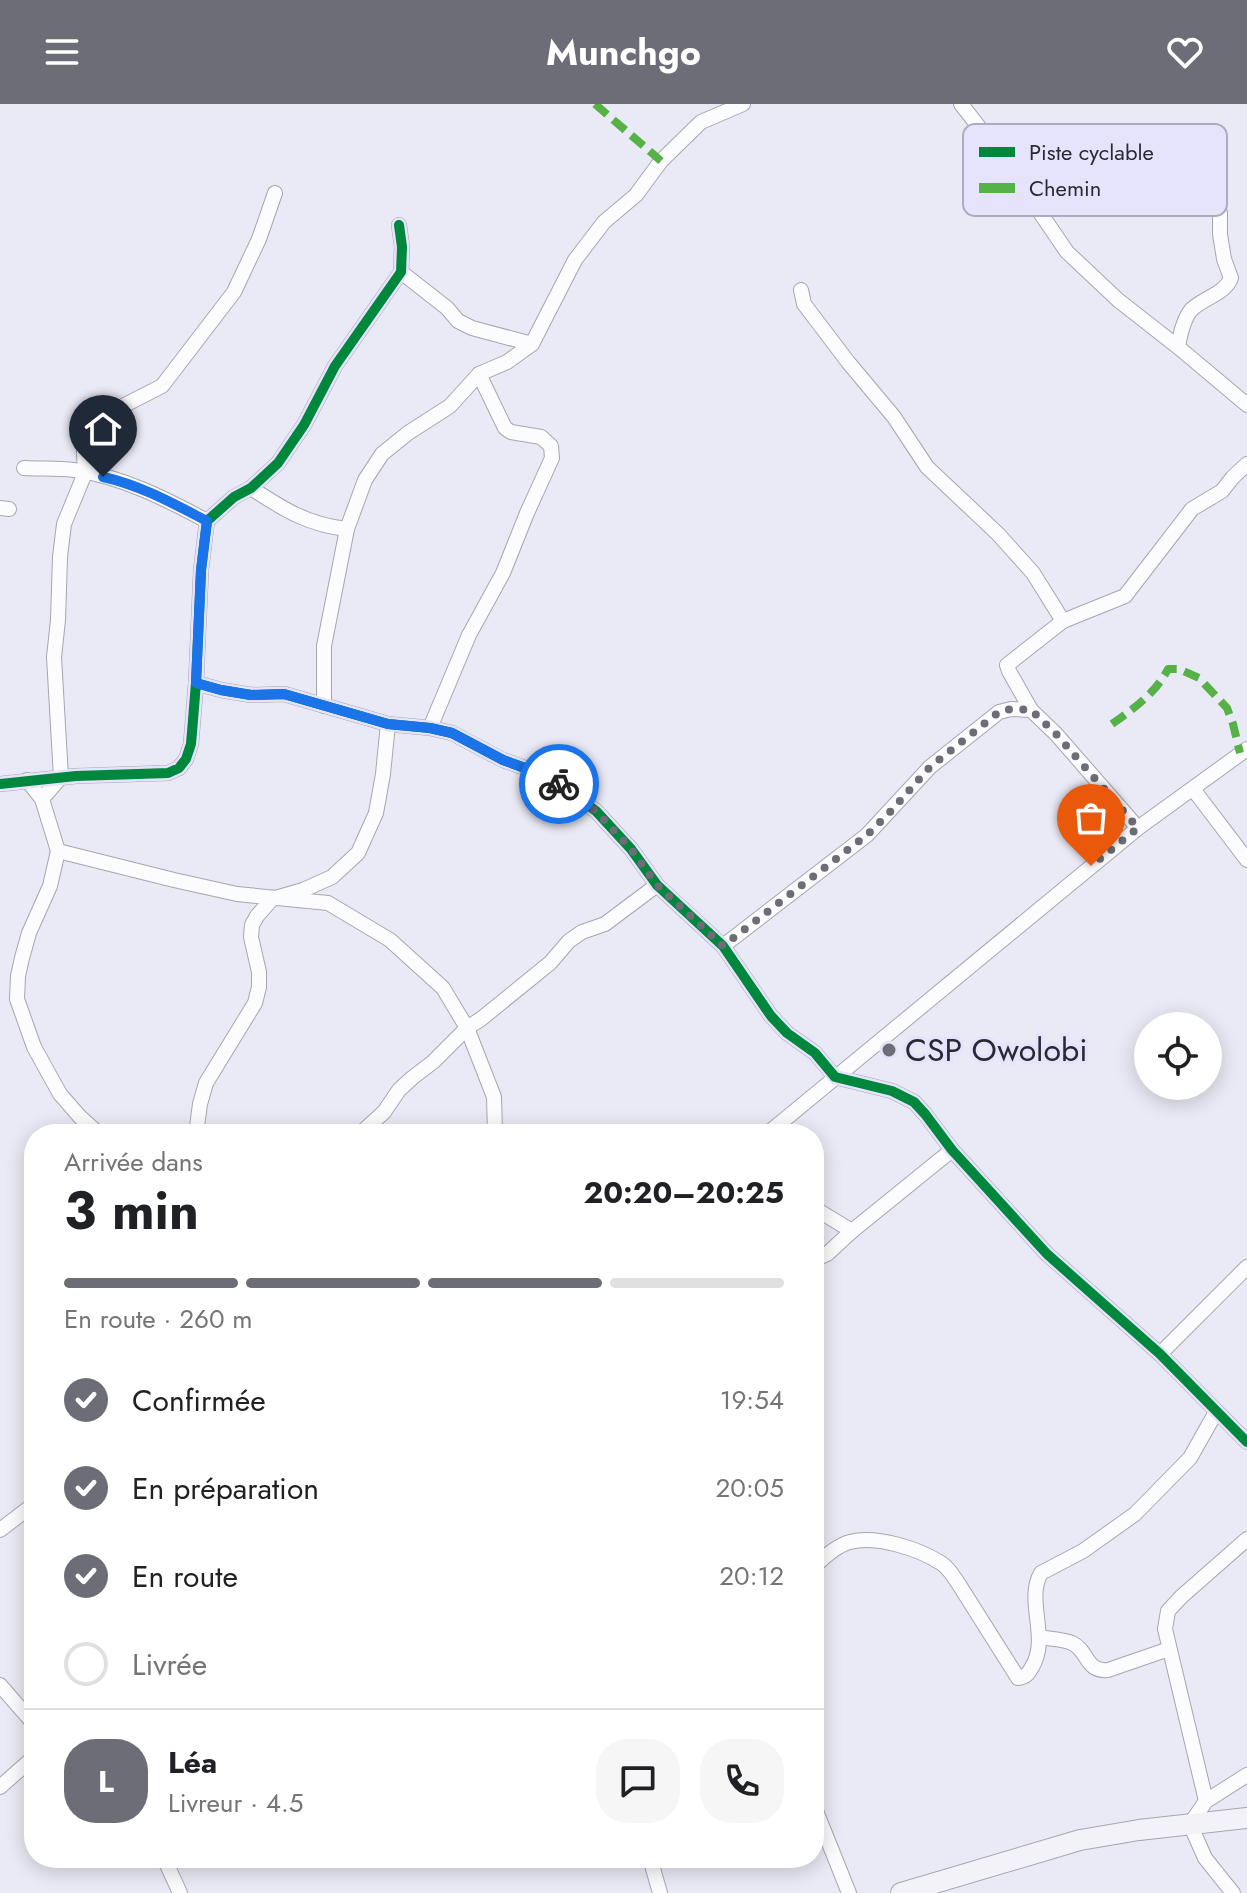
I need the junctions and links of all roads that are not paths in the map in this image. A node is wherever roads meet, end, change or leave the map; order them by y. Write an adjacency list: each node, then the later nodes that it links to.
1 (743, 104): 10 (street)
2 (961, 104): 3 (street)
3 (977, 124)
4 (275, 193): 16 (street)
5 (1042, 216): 11 (street)
6 (1220, 216): 11 (street)
7 (399, 225): 8 (street)
8 (401, 272): 10 (street); 17 (street)
9 (801, 290): 20 (street)
10 (532, 344): 12 (street)
11 (1178, 347): 13 (street)
12 (479, 374): 19 (street); 25 (street)
13 (1247, 405)
14 (1247, 464): 20 (street)
15 (24, 468): 16 (street)
16 (85, 472): 18 (street); 27 (street)
17 (251, 488): 18 (street); 19 (street)
18 (207, 521): 21 (street)
19 (347, 529): 22 (street)
20 (1063, 621): 23 (street)
21 (196, 683): 22 (street); 27 (street)
22 (324, 706): 24 (street)
23 (1031, 710): 32 (street); 37 (street)
24 (388, 724): 25 (street); 36 (street)
25 (430, 728): 35 (street)
26 (1247, 749): 30 (street)
27 (61, 777): 28 (street); 31 (street)
28 (27, 780): 29 (street); 31 (street)
29 (0, 784)
30 (1193, 789): 32 (street); 34 (street)
31 (42, 799): 33 (street)
32 (1138, 828): 39 (street)
33 (58, 851): 36 (street); 40 (street)
34 (1247, 860)
35 (657, 885): 37 (street); 38 (street)
36 (272, 899): 38 (street); 41 (street)
37 (723, 946): 39 (street)
38 (467, 1028): 42 (street); 43 (street)
39 (835, 1077): 44 (street); 45 (street)
40 (88, 1124)
41 (197, 1124)
42 (371, 1124)
43 (495, 1124)
44 (779, 1124)
45 (952, 1150): 47 (street); 50 (street)
46 (824, 1214): 47 (street)
47 (852, 1231): 48 (street)
48 (824, 1255)
49 (1247, 1267): 50 (street)
50 (1160, 1354): 51 (street)
51 (1216, 1412): 52 (street); 57 (street)
52 (1247, 1442)
53 (24, 1512): 54 (street)
54 (0, 1530)
55 (1247, 1539): 58 (street)
56 (824, 1559): 57 (street)
57 (1039, 1637): 58 (street)
58 (1169, 1649): 64 (street)
59 (0, 1685): 60 (street)
60 (24, 1713)
61 (24, 1766): 63 (street)
62 (1247, 1775): 64 (street)
63 (0, 1787)
64 (1206, 1801): 66 (street)
65 (1247, 1818): 66 (street)
66 (1190, 1824): 73 (street); 74 (street)
67 (824, 1831): 72 (street)
68 (169, 1868): 70 (street)
69 (653, 1868): 71 (street)
70 (180, 1893)
71 (660, 1893)
72 (849, 1893)
73 (901, 1893)
74 (1233, 1893)

